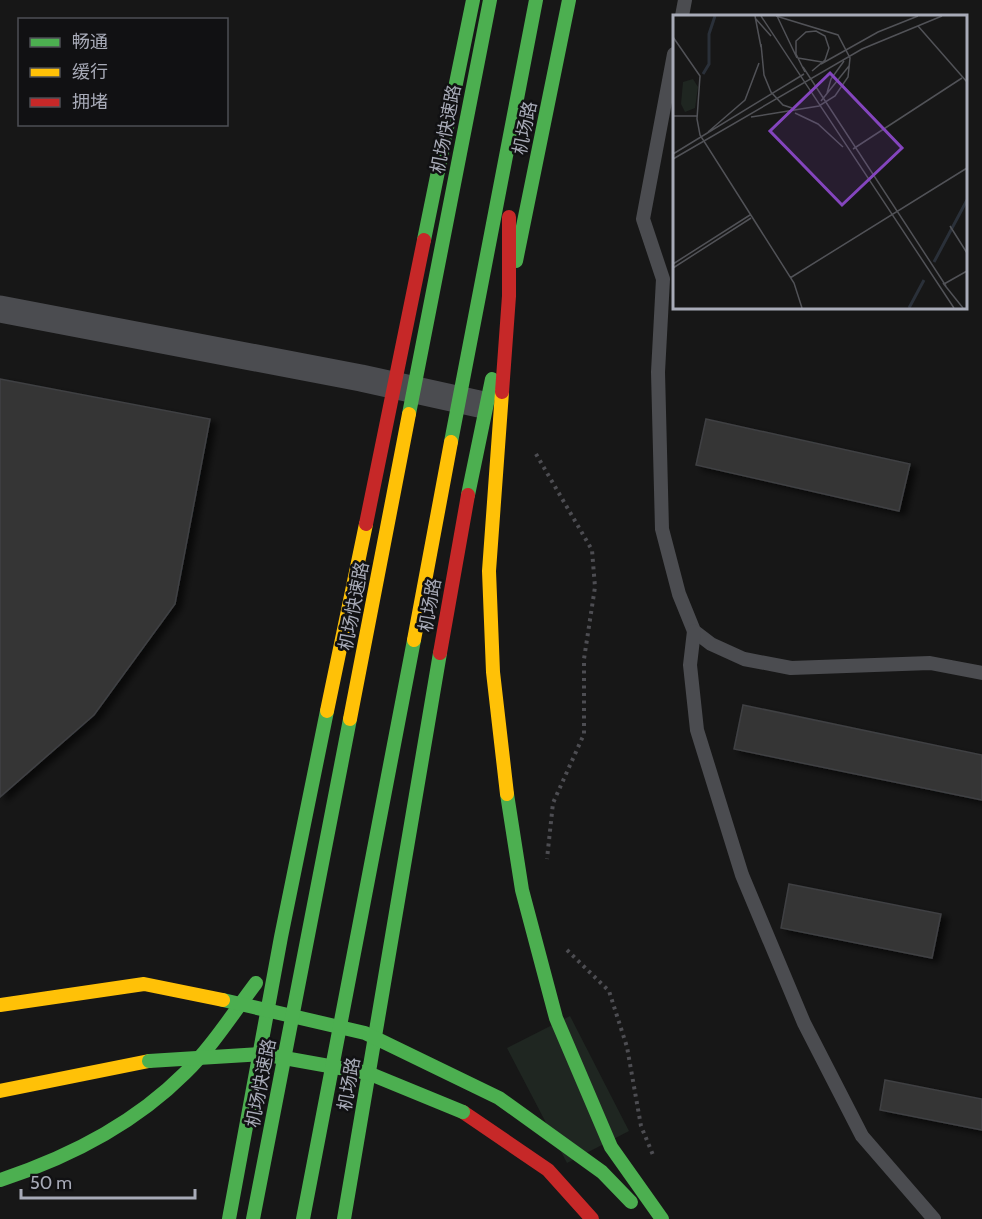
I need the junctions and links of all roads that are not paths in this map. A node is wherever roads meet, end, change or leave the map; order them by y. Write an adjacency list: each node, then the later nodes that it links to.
1 (473, 0): 10 (main road)
2 (490, 0): 19 (main road, 机场快速路, bridge)
3 (536, 0): 8 (main road, bridge)
4 (569, 0): 11 (main road, 机场路)
5 (685, 0): 6 (lane)
6 (682, 15)
7 (673, 64): 12 (lane)
8 (508, 142): 20 (main road, bridge); 24 (main road, bridge)
9 (0, 309): 10 (street)
10 (395, 385): 11 (street); 14 (main road)
11 (486, 406): 21 (main road, 机场路)
12 (694, 631): 13 (lane); 25 (lane)
13 (982, 673)
14 (281, 937): 17 (main road); 18 (main road)
15 (0, 1005): 23 (main road, bridge)
16 (0, 1091): 22 (main road, bridge)
17 (0, 1180)
18 (229, 1219)
19 (253, 1219)
20 (303, 1219)
21 (344, 1219)
22 (592, 1219)
23 (646, 1219)
24 (662, 1219)
25 (934, 1219)

